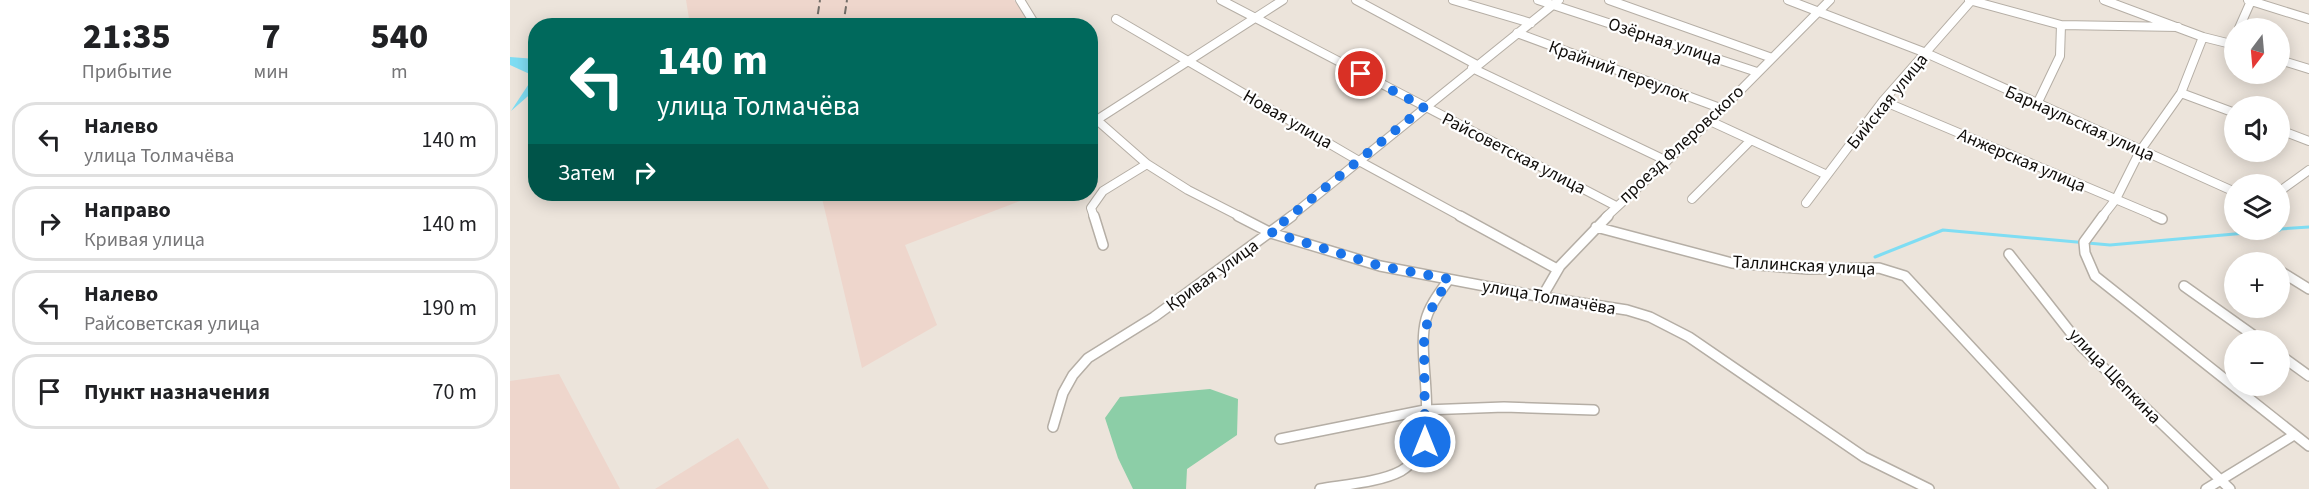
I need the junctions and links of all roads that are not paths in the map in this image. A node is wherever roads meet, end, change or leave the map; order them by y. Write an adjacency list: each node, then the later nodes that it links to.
1 (1020, 0): 15 (street)
2 (1221, 0): 16 (street, Райсоветская улица)
3 (1283, 0): 16 (street)
4 (1356, 0): 30 (street)
5 (1453, 0): 20 (street, Крайний переулок)
6 (1538, 0): 13 (street, Озёрная улица)
7 (1609, 0): 27 (street)
8 (1788, 0): 14 (street, Барнаульская улица)
9 (1830, 0): 14 (street, проезд Флеровского)
10 (2104, 0): 22 (street)
11 (2250, 0): 17 (street); 19 (street)
12 (1969, 1): 21 (street); 26 (street, Бийская улица)
13 (1556, 3): 20 (street, Кривая улица); 32 (street, Озёрная улица)
14 (1819, 11): 26 (street, Барнаульская улица); 27 (street, проезд Флеровского)
15 (1031, 18)
16 (1256, 18): 28 (street); 36 (street, Райсоветская улица)
17 (2243, 18)
18 (1116, 19): 28 (street, Новая улица)
19 (2309, 19)
20 (1531, 23): 23 (street, Кривая улица)
21 (2061, 24): 22 (street); 35 (street)
22 (2178, 27): 24 (street)
23 (1517, 33): 30 (street, Кривая улица); 37 (street, Крайний переулок)
24 (2203, 37): 25 (street); 33 (street)
25 (2224, 43)
26 (1926, 53): 34 (street, Бийская улица); 35 (street, Барнаульская улица)
27 (1772, 58): 32 (street, проезд Флеровского)
28 (1188, 61): 39 (street); 46 (street, Новая улица)
29 (2290, 63): 31 (street)
30 (1474, 66): 36 (street, Кривая улица); 47 (street)
31 (2309, 69)
32 (1757, 72): 37 (street, проезд Флеровского)
33 (2181, 93): 38 (street); 45 (street)
34 (1883, 101): 50 (street, Бийская улица); 55 (street, Анжерская улица)
35 (2037, 104): 45 (street, Барнаульская улица)
36 (1424, 107): 46 (street, Кривая улица); 58 (street, Райсоветская улица)
37 (1720, 108): 41 (street, проезд Флеровского)
38 (2224, 109)
39 (1098, 114)
40 (1098, 121): 48 (street, улица Толмачёва)
41 (1710, 121): 43 (street); 47 (street, проезд Флеровского)
42 (2290, 134): 44 (street)
43 (1750, 141): 50 (street); 54 (street)
44 (2309, 141)
45 (2140, 151): 52 (street, Барнаульская улица); 55 (street)
46 (1359, 161): 61 (street, Кривая улица); 64 (street, Новая улица)
47 (1667, 161): 58 (street, проезд Флеровского)
48 (1147, 164): 53 (street); 61 (street, улица Толмачёва)
49 (2309, 170): 51 (street)
50 (1827, 176): 57 (street, Бийская улица)
51 (2290, 184)
52 (2224, 187)
53 (1098, 197)
54 (1692, 199)
55 (2115, 199): 59 (street, Анжерская улица); 76 (street)
56 (1095, 201): 62 (street)
57 (1806, 203)
58 (1616, 206): 60 (street, проезд Флеровского)
59 (2162, 219)
60 (1596, 227): 64 (street, проезд Флеровского); 82 (street, Таллинская улица)
61 (1271, 232): 66 (street, улица Толмачёва); 75 (street, Кривая улица)
62 (1103, 245)
63 (2009, 254): 79 (street, улица Щепкина)
64 (1557, 269): 69 (street, проезд Флеровского)
65 (2290, 277): 68 (street)
66 (1449, 279): 69 (street, улица Толмачёва); 73 (street)
67 (2184, 286): 70 (street)
68 (2309, 289)
69 (1542, 297): 81 (street, улица Толмачёва)
70 (2246, 330)
71 (2290, 362): 72 (street)
72 (2309, 376)
73 (1425, 410): 74 (street); 77 (street); 80 (street)
74 (1594, 410)
75 (1053, 427)
76 (2294, 435): 78 (street); 79 (street)
77 (1280, 439)
78 (2309, 446)
79 (2221, 481): 83 (street); 84 (street, улица Щепкина)
80 (1320, 489)
81 (1929, 489)
82 (2103, 489)
83 (2206, 489)
84 (2230, 489)

